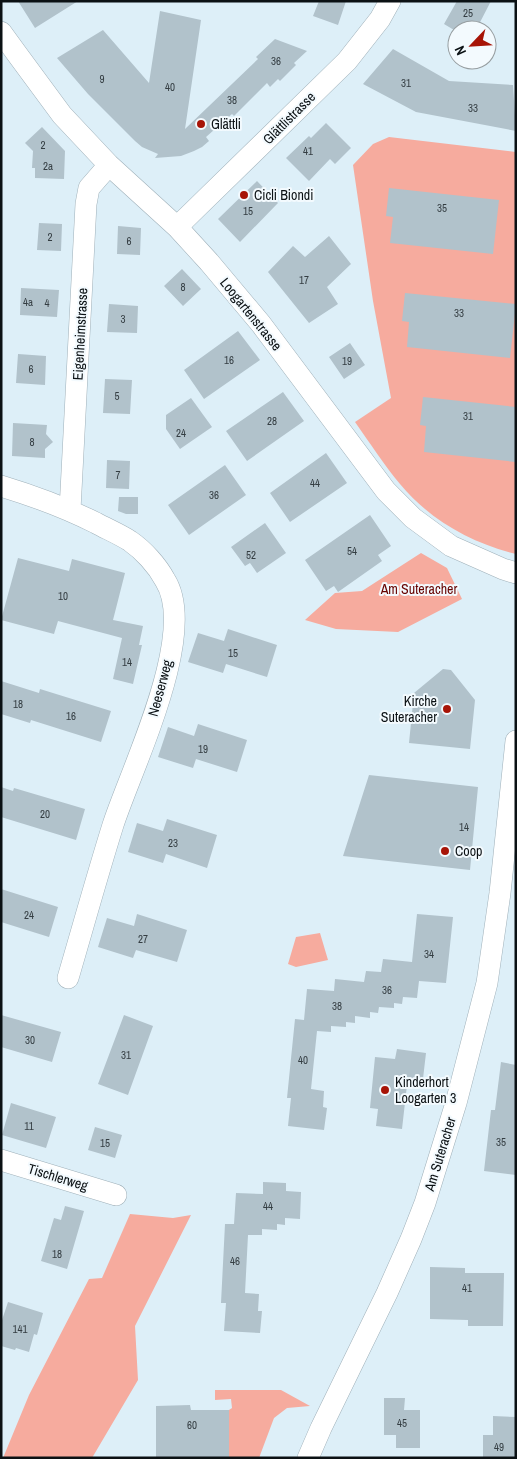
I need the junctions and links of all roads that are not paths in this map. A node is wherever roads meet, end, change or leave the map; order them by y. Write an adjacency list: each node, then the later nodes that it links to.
1 (390, 1): 4 (street, Glättlistrasse)
2 (1, 32): 3 (street, Loogartenstrasse)
3 (109, 165): 4 (street, Loogartenstrasse); 6 (street, Eigenheimstrasse)
4 (177, 228): 7 (street, Loogartenstrasse)
5 (1, 486): 6 (street, Neeserweg)
6 (70, 510): 9 (street, Neeserweg)
7 (516, 573)
8 (516, 740): 12 (street, Am Suteracher)
9 (68, 978)
10 (1, 1160): 11 (street, Tischlerweg)
11 (116, 1195)
12 (308, 1458)

